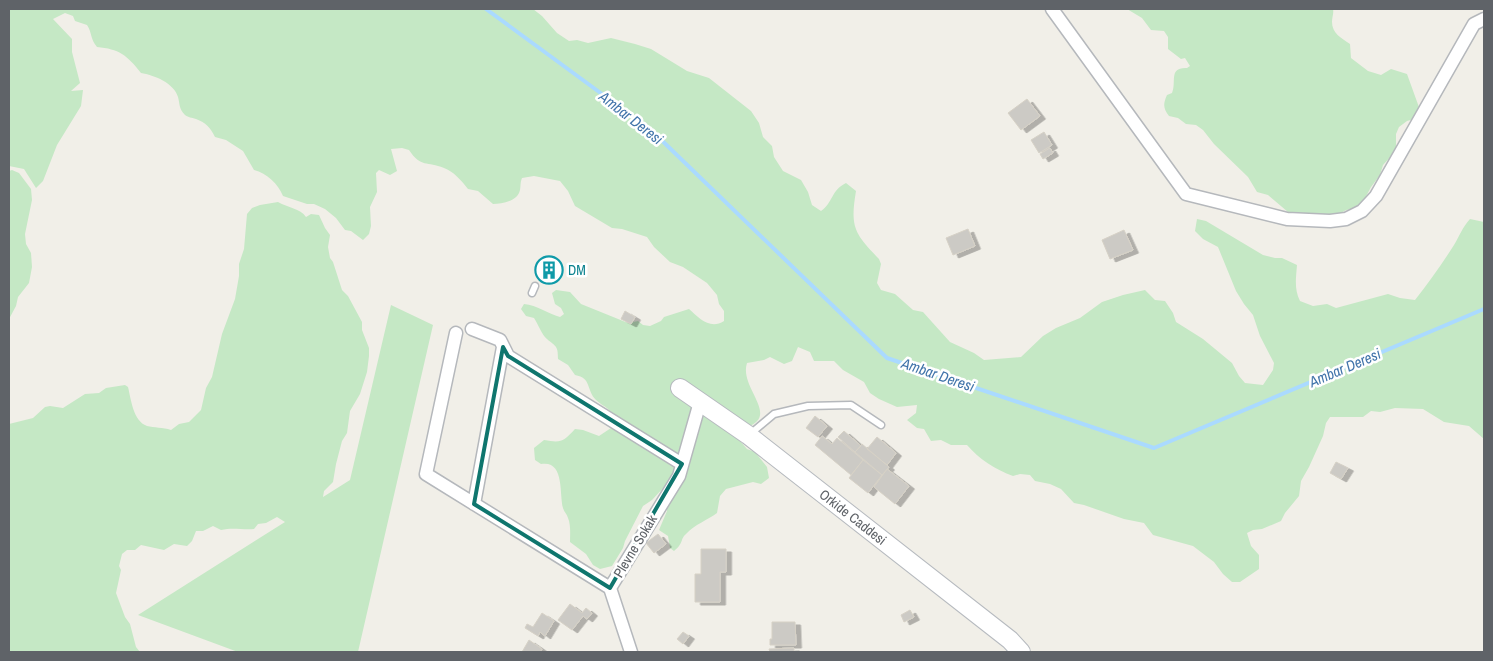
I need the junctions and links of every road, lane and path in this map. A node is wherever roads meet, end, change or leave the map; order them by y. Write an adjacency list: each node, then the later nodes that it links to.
1 (1052, 9): 2 (street)
2 (1484, 19)
3 (535, 286): 4 (lane)
4 (532, 293)
5 (472, 329): 7 (street)
6 (456, 333): 13 (street)
7 (503, 347): 12 (street); 13 (street)
8 (680, 388): 9 (street, Orkide Caddesi)
9 (700, 402): 11 (street, Orkide Caddesi); 12 (street, Plevne Sokak)
10 (881, 425): 11 (lane)
11 (748, 436): 16 (street, Orkide Caddesi)
12 (682, 464): 14 (street, Plevne Sokak)
13 (474, 504): 14 (street)
14 (610, 588): 15 (street, Plevne Sokak)
15 (631, 652)
16 (1022, 652)

